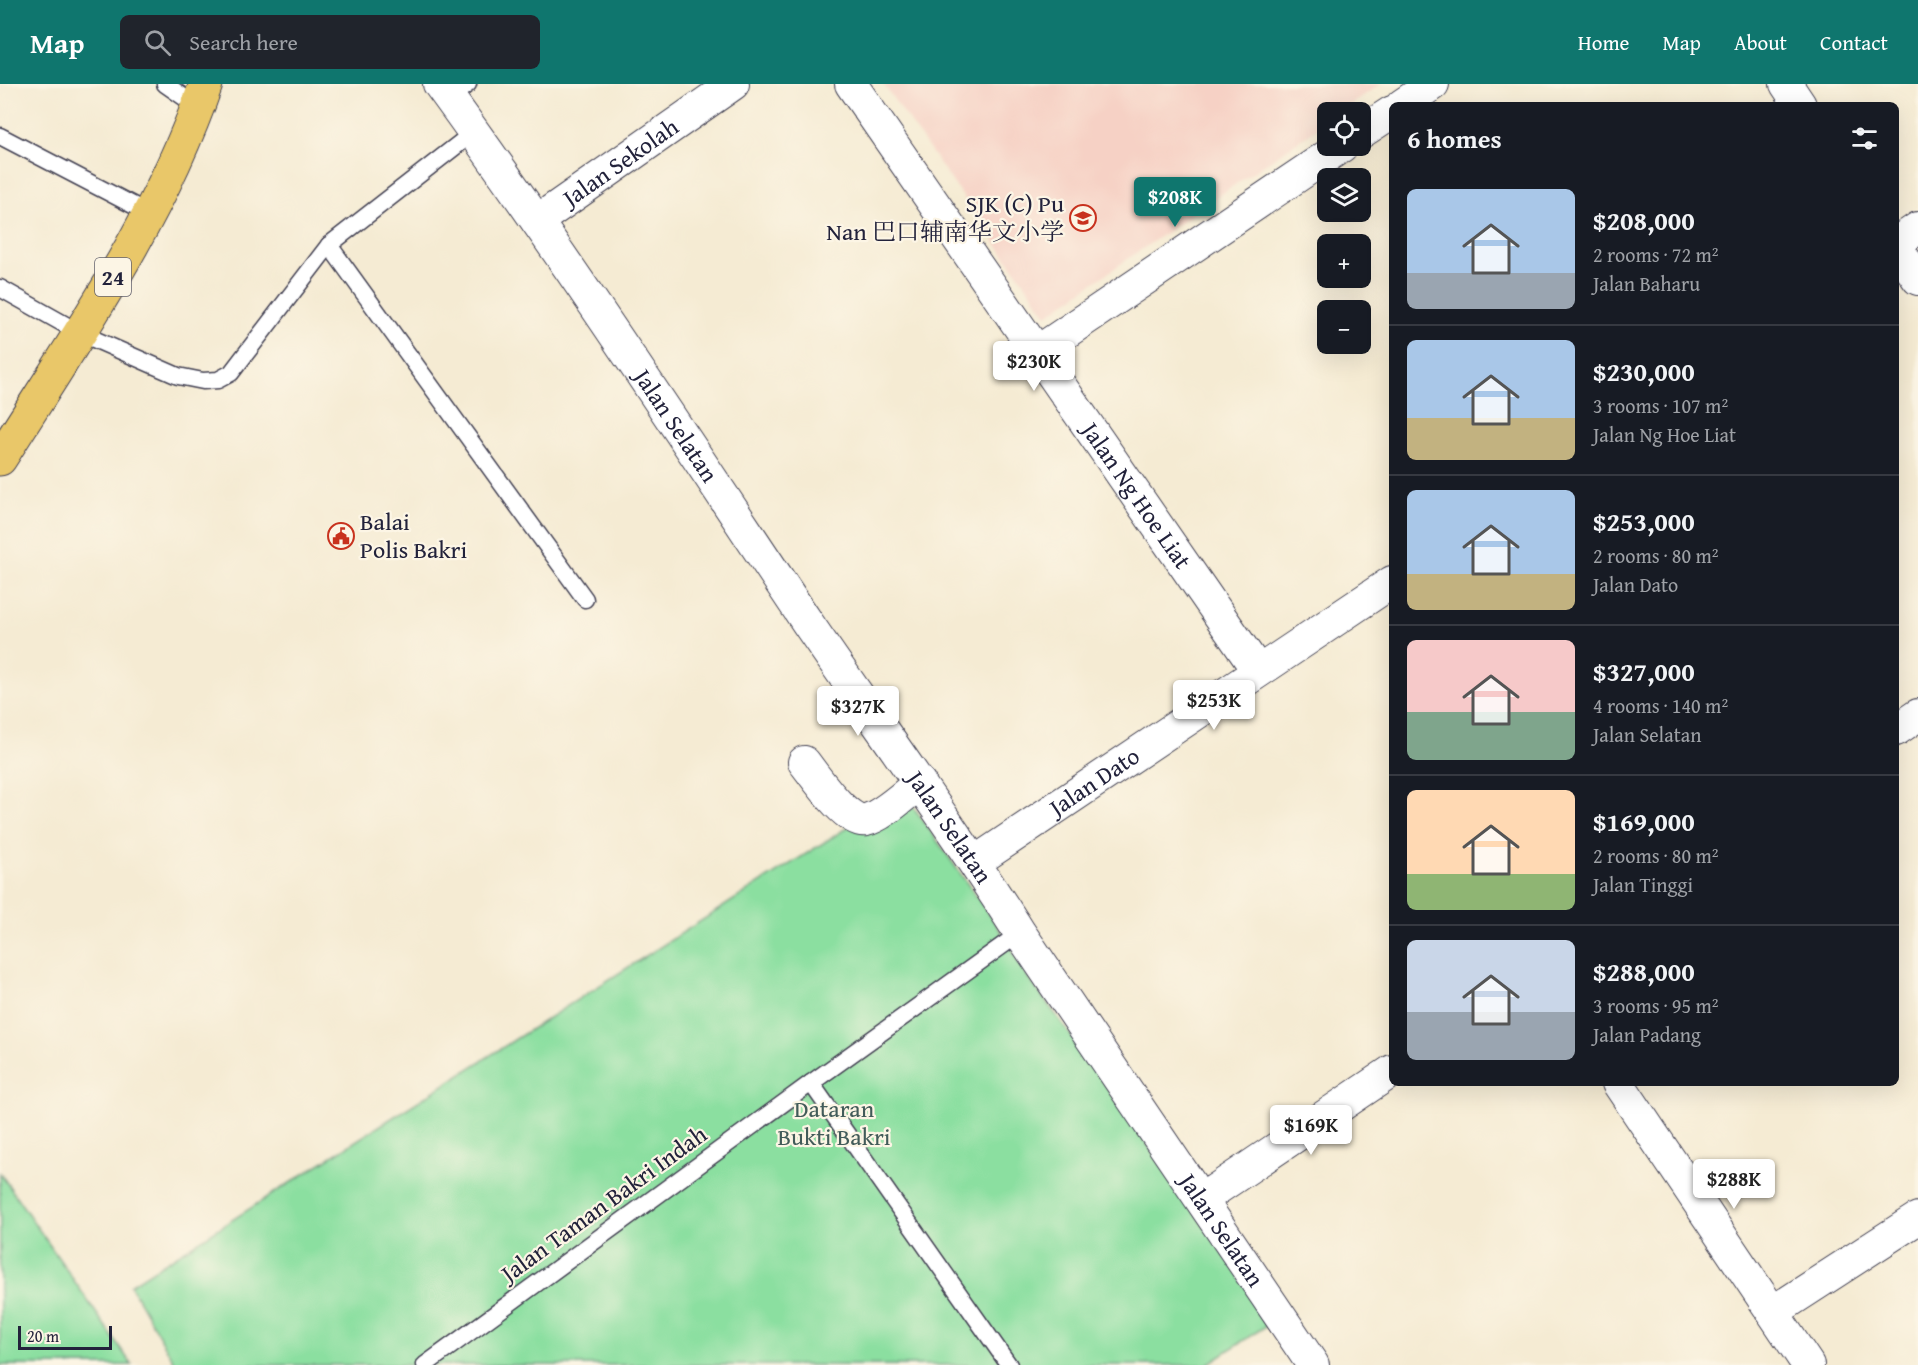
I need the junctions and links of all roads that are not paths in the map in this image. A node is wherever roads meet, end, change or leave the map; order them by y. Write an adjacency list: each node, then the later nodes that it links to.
1 (165, 84): 7 (lane)
2 (733, 84): 16 (street, Jalan Sekolah)
3 (851, 84): 24 (street, Jalan Ng Hoe Liat)
4 (1433, 84): 8 (street)
5 (1786, 84): 9 (street)
6 (452, 89): 12 (street, Jalan Selatan)
7 (202, 96): 15 (main road, 24)
8 (1406, 102)
9 (1798, 102)
10 (1389, 114): 11 (street)
11 (1371, 126)
12 (474, 132): 16 (street, Jalan Selatan); 19 (lane)
13 (0, 136): 15 (lane)
14 (1327, 156): 24 (street)
15 (150, 214): 23 (main road, 24)
16 (537, 221): 32 (street, Jalan Selatan)
17 (1918, 228): 18 (street)
18 (1899, 243)
19 (329, 245): 23 (lane); 27 (lane)
20 (1899, 250): 21 (street)
21 (1918, 279)
22 (0, 288): 23 (lane)
23 (80, 333): 25 (main road, 24)
24 (1037, 352): 28 (street, Jalan Ng Hoe Liat)
25 (0, 459)
26 (1389, 584): 28 (street, Jalan Dato)
27 (585, 599)
28 (1258, 671): 33 (street, Jalan Dato)
29 (1918, 715): 30 (street)
30 (1899, 728)
31 (804, 762): 32 (street)
32 (920, 783): 33 (street, Jalan Selatan)
33 (989, 852): 34 (street, Jalan Selatan)
34 (1020, 933): 36 (lane, Jalan Taman Bakri Indah); 38 (street, Jalan Selatan)
35 (1389, 1073): 38 (street)
36 (811, 1083): 41 (lane, Jalan Taman Bakri Indah); 42 (lane)
37 (1620, 1086): 40 (street)
38 (1202, 1199): 43 (street, Jalan Selatan)
39 (1918, 1218): 40 (street)
40 (1773, 1312): 44 (street)
41 (425, 1365)
42 (1009, 1365)
43 (1313, 1365)
44 (1808, 1365)

